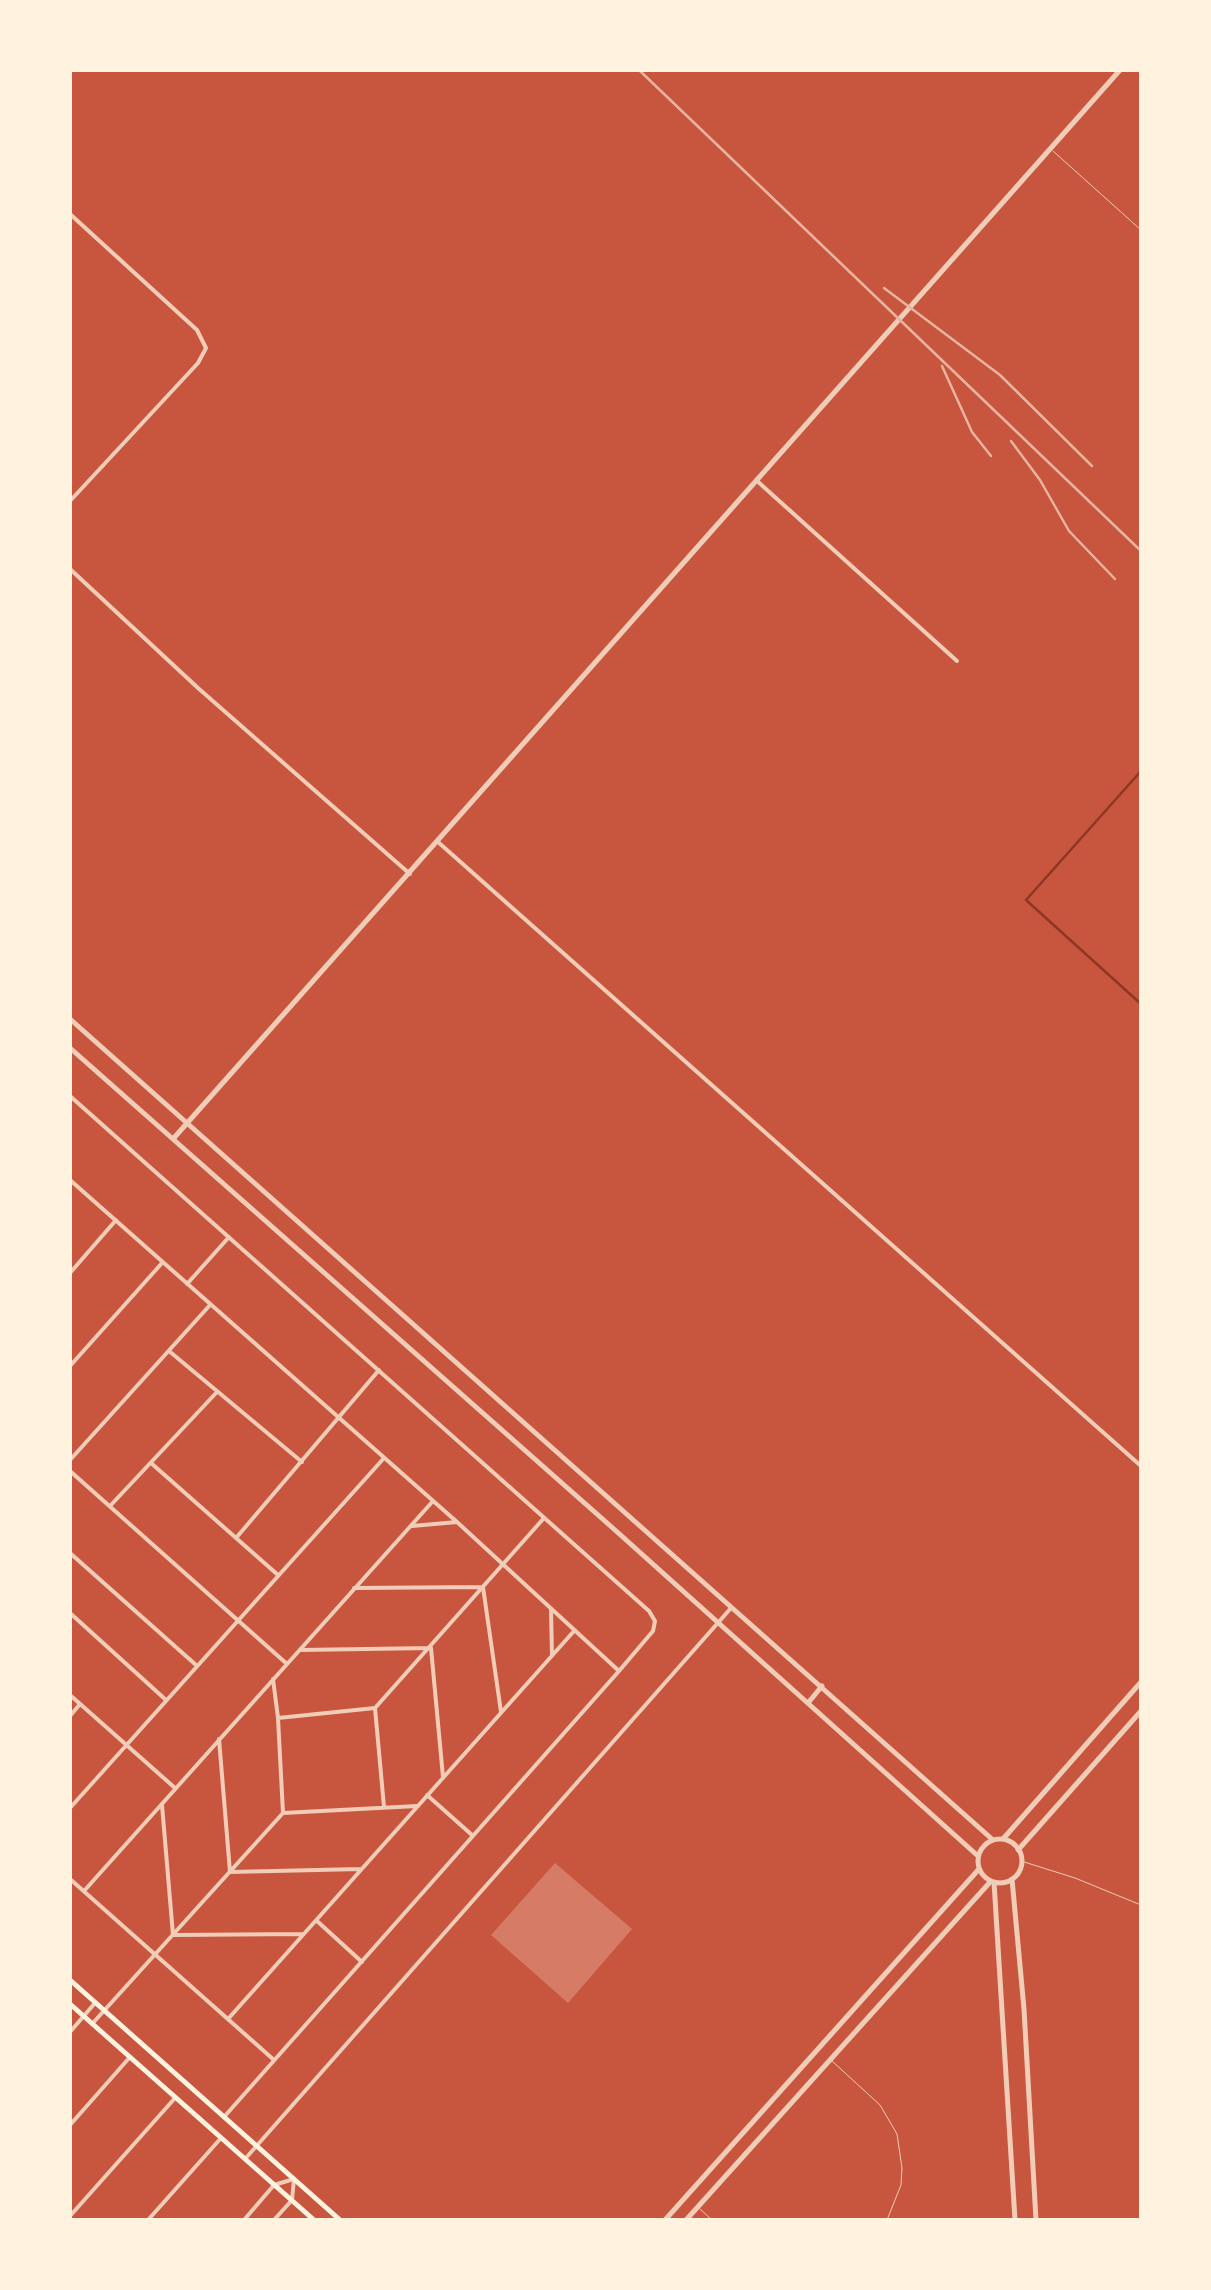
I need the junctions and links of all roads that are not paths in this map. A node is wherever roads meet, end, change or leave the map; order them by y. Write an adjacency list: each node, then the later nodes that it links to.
1 (1120, 70): 2 (street)
2 (1050, 149): 4 (lane); 5 (street)
3 (70, 214): 6 (street)
4 (1141, 230)
5 (755, 479): 8 (street); 9 (street)
6 (70, 501)
7 (70, 569): 10 (street)
8 (957, 661)
9 (438, 842): 10 (street); 34 (street)
10 (410, 874): 14 (street)
11 (70, 1019): 14 (street)
12 (70, 1048): 15 (street)
13 (70, 1096): 18 (street)
14 (188, 1123): 15 (street); 48 (street)
15 (173, 1139): 51 (street)
16 (70, 1180): 17 (street)
17 (116, 1220): 20 (street); 21 (street)
18 (229, 1237): 23 (street); 27 (street)
19 (70, 1260): 21 (street)
20 (162, 1263): 23 (street); 26 (street)
21 (76, 1266): 22 (street)
22 (70, 1273)
23 (187, 1284): 24 (street)
24 (210, 1304): 25 (street); 29 (street)
25 (169, 1351): 28 (street); 31 (street)
26 (70, 1366)
27 (379, 1370): 29 (street); 38 (street)
28 (216, 1392): 32 (street); 33 (street)
29 (339, 1418): 30 (street); 32 (street)
30 (384, 1458): 36 (street); 44 (street)
31 (70, 1460)
32 (302, 1462): 41 (street)
33 (151, 1463): 37 (street); 41 (street)
34 (1141, 1466)
35 (70, 1471): 37 (street)
36 (433, 1501): 39 (street); 40 (street)
37 (110, 1506): 50 (street)
38 (544, 1518): 43 (street); 58 (street)
39 (458, 1522): 40 (street); 43 (street)
40 (410, 1526): 46 (street)
41 (236, 1538): 44 (street)
42 (70, 1553): 56 (street)
43 (503, 1564): 45 (street); 47 (street)
44 (278, 1575): 50 (street)
45 (483, 1587): 46 (street); 53 (street); 67 (street)
46 (354, 1588): 54 (street)
47 (551, 1608): 52 (street); 55 (street)
48 (732, 1608): 51 (street); 61 (street)
49 (70, 1613): 63 (street)
50 (238, 1620): 56 (street); 57 (street)
51 (718, 1623): 65 (street); 115 (street)
52 (576, 1630): 55 (street); 58 (street)
53 (430, 1648): 54 (street); 66 (street); 73 (street)
54 (299, 1650): 57 (street)
55 (552, 1656): 67 (street)
56 (196, 1664): 63 (street)
57 (286, 1664): 59 (street)
58 (620, 1671): 81 (street)
59 (273, 1679): 70 (street); 71 (street)
60 (1141, 1682): 82 (street)
61 (822, 1686): 65 (street); 83 (street)
62 (70, 1695): 64 (street)
63 (166, 1700): 72 (street)
64 (80, 1704): 69 (street); 72 (street)
65 (808, 1704): 85 (street)
66 (376, 1708): 70 (street); 77 (street)
67 (501, 1712): 73 (street)
68 (1141, 1712): 84 (street)
69 (70, 1716)
70 (278, 1718): 80 (street)
71 (219, 1739): 74 (street); 89 (street)
72 (126, 1746): 74 (street); 79 (street)
73 (444, 1777): 75 (street)
74 (175, 1788): 76 (street)
75 (427, 1795): 78 (street); 81 (street)
76 (162, 1802): 93 (street); 96 (street)
77 (384, 1806): 78 (street); 80 (street)
78 (417, 1806): 87 (street)
79 (70, 1808)
80 (283, 1814): 89 (street)
81 (472, 1835): 99 (street)
82 (1003, 1839): 83 (street); 84 (street)
83 (994, 1840): 85 (street)
84 (1018, 1850): 86 (street)
85 (978, 1856): 88 (street)
86 (1022, 1861): 91 (street); 94 (lane)
87 (362, 1869): 89 (street); 95 (street)
88 (979, 1869): 92 (street); 127 (street)
89 (230, 1872): 96 (street)
90 (70, 1879): 93 (street)
91 (1012, 1879): 92 (street); 132 (street)
92 (992, 1881): 109 (street); 131 (street)
93 (84, 1891): 98 (street)
94 (1141, 1906)
95 (316, 1920): 97 (street); 99 (street)
96 (173, 1934): 97 (street); 98 (street)
97 (303, 1934): 105 (street)
98 (154, 1955): 103 (street); 105 (street)
99 (362, 1962): 110 (street)
100 (70, 1980): 101 (main road)
101 (95, 2003): 103 (main road); 104 (street)
102 (70, 2004): 104 (main road)
103 (104, 2011): 106 (street); 112 (main road)
104 (84, 2017): 106 (main road); 107 (street)
105 (228, 2019): 110 (street)
106 (92, 2024): 108 (main road)
107 (70, 2032)
108 (130, 2058): 111 (main road); 113 (street)
109 (831, 2059): 120 (street); 130 (lane)
110 (274, 2060): 112 (street)
111 (176, 2098): 114 (main road); 121 (street)
112 (224, 2117): 115 (main road)
113 (70, 2125)
114 (221, 2138): 116 (main road); 122 (street)
115 (256, 2146): 116 (street); 117 (main road)
116 (245, 2159): 118 (main road)
117 (294, 2180): 118 (street); 119 (street); 126 (main road)
118 (274, 2185): 119 (main road); 123 (street)
119 (292, 2200): 124 (street); 125 (main road)
120 (698, 2207): 128 (street); 129 (lane)
121 (70, 2216)
122 (148, 2220)
123 (244, 2220)
124 (274, 2220)
125 (314, 2220)
126 (340, 2220)
127 (665, 2220)
128 (686, 2220)
129 (712, 2220)
130 (887, 2220)
131 (1016, 2220)
132 (1036, 2220)

